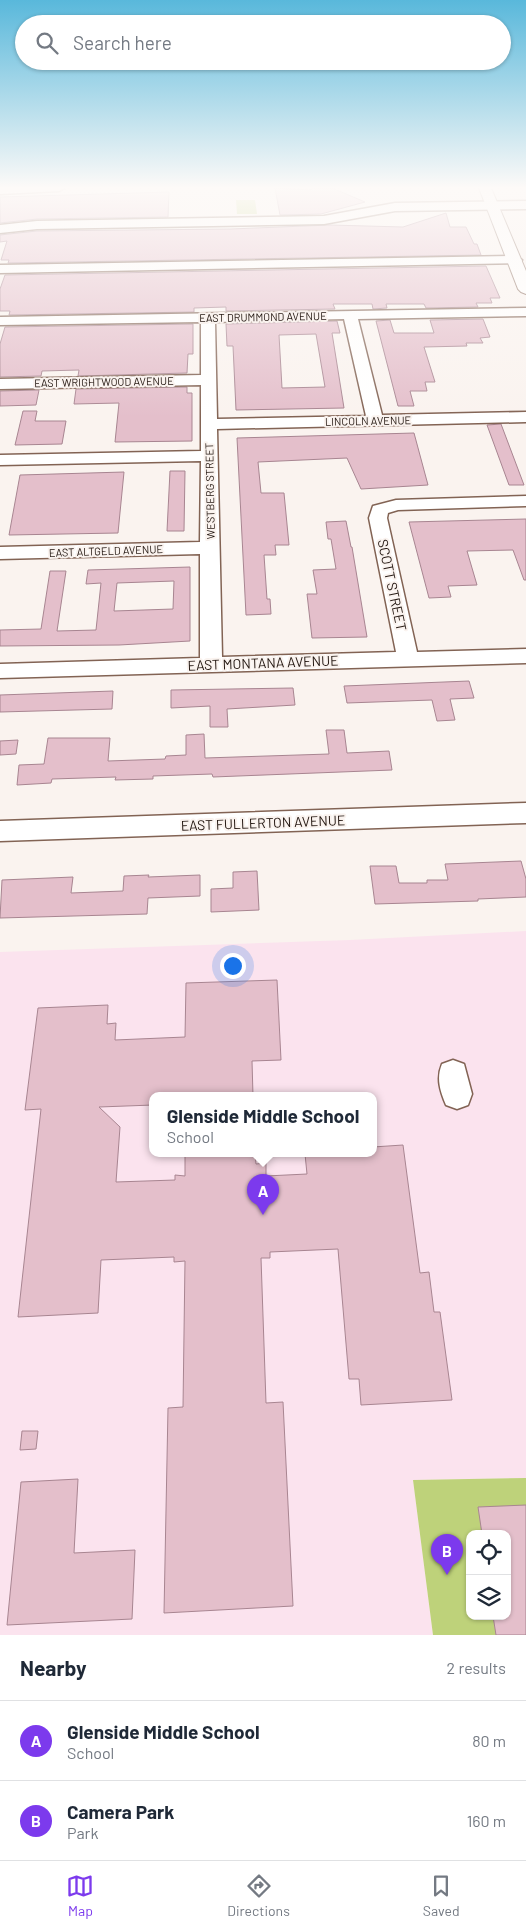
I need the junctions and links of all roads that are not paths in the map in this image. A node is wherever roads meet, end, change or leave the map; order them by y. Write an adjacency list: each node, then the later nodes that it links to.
1 (268, 264): 3 (street)
2 (516, 264): 4 (main road)
3 (0, 269)
4 (525, 286)
5 (526, 312): 6 (street, EAST DRUMMOND AVENUE)
6 (350, 315): 7 (street, EAST DRUMMOND AVENUE); 12 (street)
7 (208, 318): 8 (street, EAST DRUMMOND AVENUE); 9 (street, WESTBERG STREET)
8 (0, 322)
9 (208, 380): 10 (street, EAST WRIGHTWOOD AVENUE); 13 (street, WESTBERG STREET)
10 (0, 384)
11 (526, 417): 12 (street, LINCOLN AVENUE)
12 (375, 420): 13 (street, LINCOLN AVENUE)
13 (210, 424): 14 (street, WESTBERG STREET)
14 (209, 456): 15 (street); 17 (street, WESTBERG STREET)
15 (0, 460)
16 (526, 501): 20 (street, SCOTT STREET)
17 (211, 548): 18 (street, EAST ALTGELD AVENUE); 21 (street, WESTBERG STREET)
18 (0, 553)
19 (526, 656): 20 (street, EAST MONTANA AVENUE)
20 (408, 659): 21 (street, EAST MONTANA AVENUE)
21 (212, 665): 22 (street, EAST MONTANA AVENUE)
22 (0, 671)
23 (526, 813): 24 (street, EAST FULLERTON AVENUE)
24 (0, 830)

